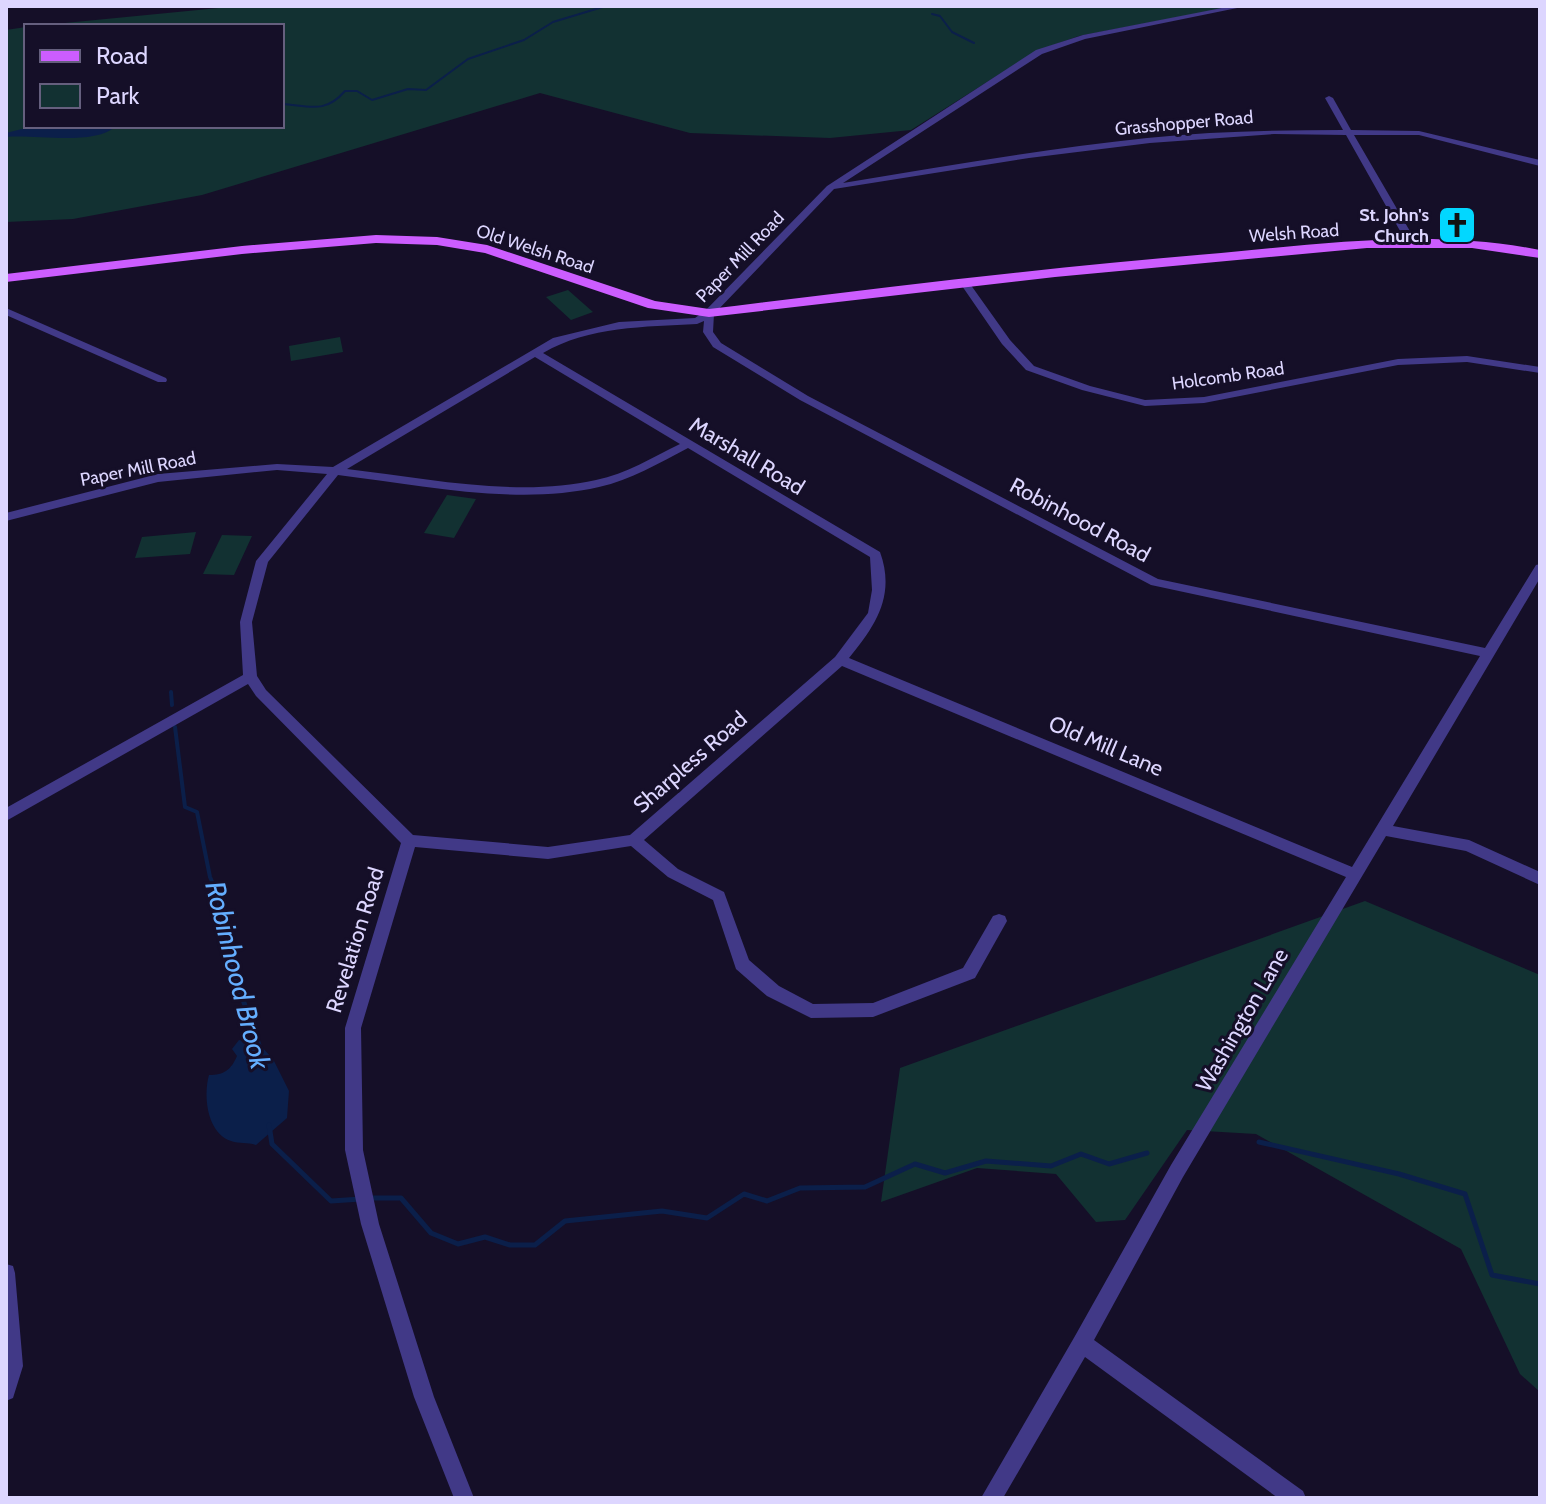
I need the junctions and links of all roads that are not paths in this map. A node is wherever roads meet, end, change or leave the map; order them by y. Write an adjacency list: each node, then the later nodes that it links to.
1 (1243, 6): 5 (street, Paper Mill Road)
2 (1329, 98): 3 (street)
3 (1351, 132): 4 (street, Grasshopper Road); 5 (street, Grasshopper Road); 6 (street)
4 (1540, 163)
5 (830, 188): 12 (street, Paper Mill Road)
6 (1413, 245): 7 (main road, Welsh Road); 8 (main road, Welsh Road)
7 (1540, 254)
8 (1050, 272): 10 (main road, Old Welsh Road)
9 (6, 278): 12 (main road, Old Welsh Road)
10 (965, 283): 12 (main road, Old Welsh Road); 14 (street, Holcomb Road)
11 (6, 311): 15 (street)
12 (709, 313): 13 (street, Paper Mill Road); 21 (street, Robinhood Road)
13 (534, 352): 16 (street, Marshall Road); 17 (street, Paper Mill Road)
14 (1540, 370)
15 (162, 380)
16 (688, 444): 17 (street); 20 (street, Marshall Road)
17 (335, 471): 18 (street, Paper Mill Road); 23 (street)
18 (6, 517)
19 (1540, 568): 21 (street, Washington Lane)
20 (866, 627): 22 (street, Sharpless Road)
21 (1489, 653): 25 (street, Washington Lane)
22 (840, 660): 26 (street, Sharpless Road); 28 (street, Old Mill Lane)
23 (250, 677): 24 (street); 27 (street)
24 (6, 815)
25 (1383, 830): 28 (street, Washington Lane); 29 (street)
26 (634, 840): 27 (street, Sharpless Road); 30 (street)
27 (409, 841): 34 (street, Revelation Road)
28 (1353, 874): 32 (street, Washington Lane)
29 (1540, 879)
30 (999, 921)
31 (6, 1273): 33 (street)
32 (1082, 1343): 35 (street, Washington Lane); 36 (street)
33 (6, 1391)
34 (464, 1498)
35 (991, 1498)
36 (1296, 1498)

